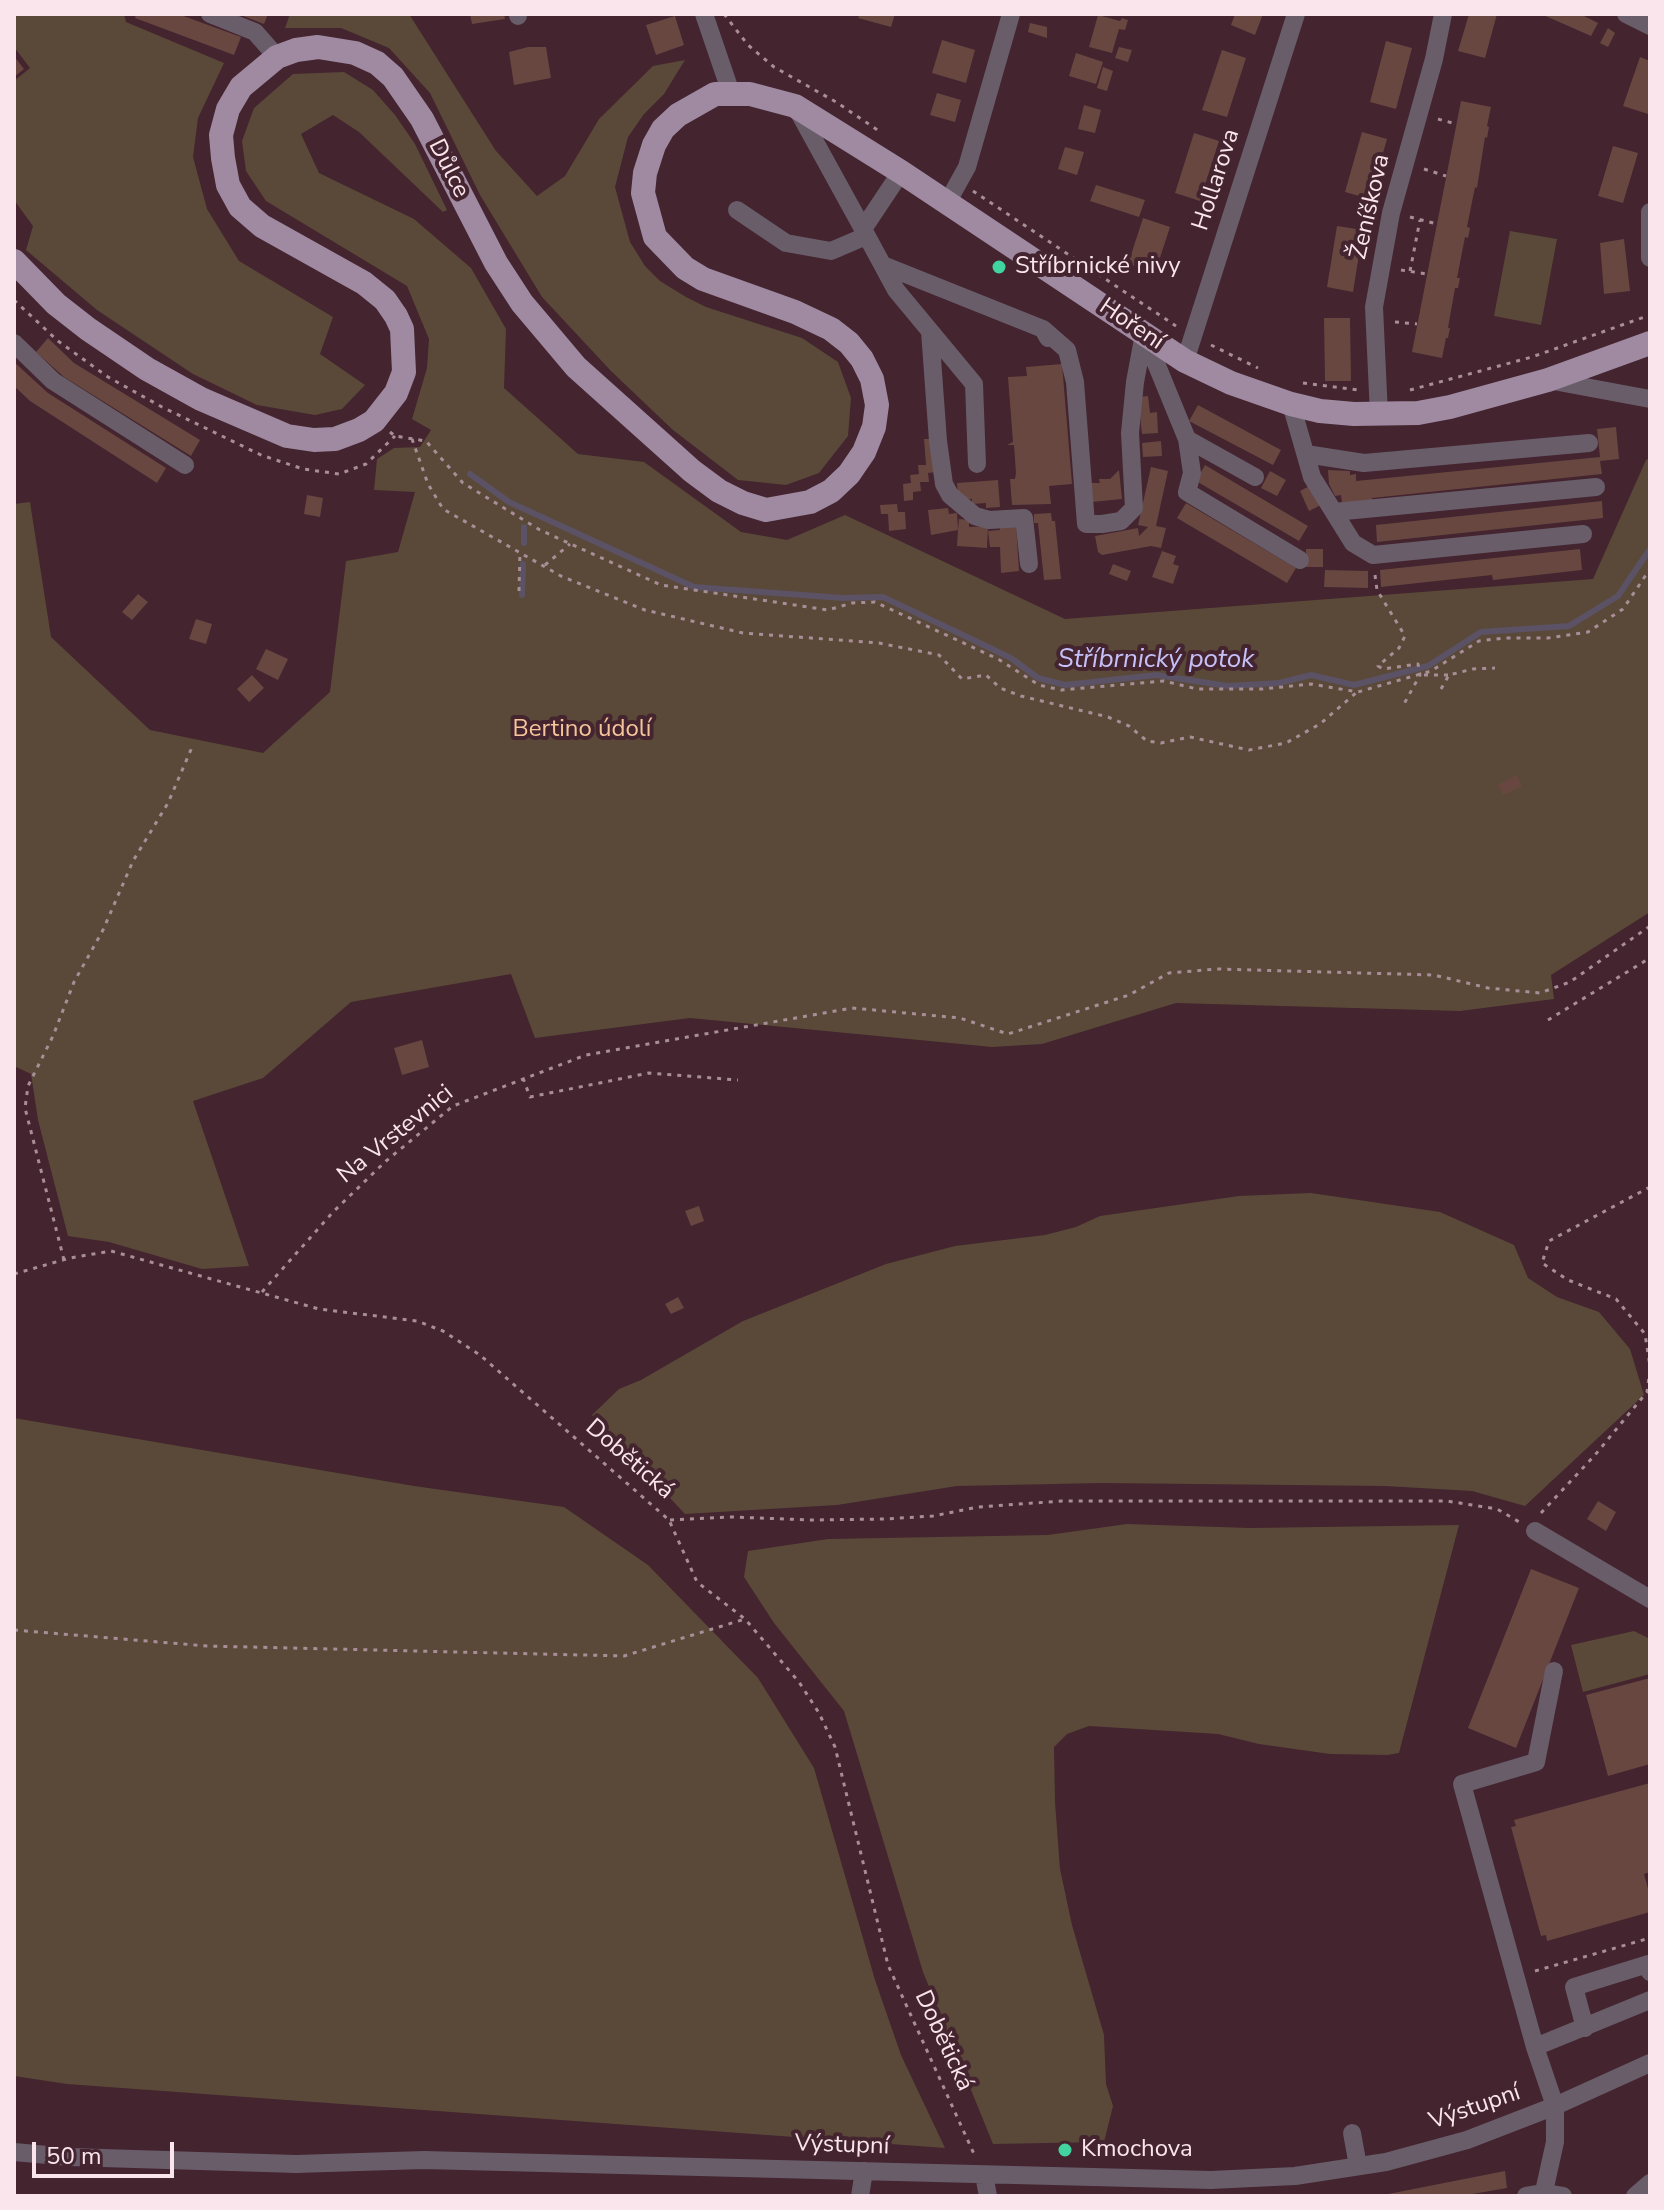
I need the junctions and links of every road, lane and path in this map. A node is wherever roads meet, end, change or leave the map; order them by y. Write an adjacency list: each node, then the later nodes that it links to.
1 (210, 14): 9 (street)
2 (704, 14): 10 (street)
3 (724, 14): 14 (path)
4 (1011, 14): 18 (street)
5 (1296, 14): 37 (street, Hollarova)
6 (1443, 14): 46 (street, Ženíškova)
7 (1626, 14): 8 (street)
8 (1650, 26)
9 (277, 57): 10 (main road, Důlce); 26 (main road, Důlce)
10 (731, 93): 11 (main road, Hoření)
11 (795, 106): 16 (main road, Hoření); 24 (street)
12 (1433, 117): 13 (path)
13 (1456, 124)
14 (888, 137)
15 (1421, 168): 17 (path)
16 (901, 172): 18 (main road, Hoření); 24 (street)
17 (1446, 176)
18 (953, 193): 36 (main road, Hoření); 37 (path)
19 (737, 210): 24 (street)
20 (1650, 212): 25 (street)
21 (1406, 216): 22 (path)
22 (1420, 220): 23 (path); 29 (path)
23 (1437, 224)
24 (864, 232): 27 (street)
25 (1650, 258)
26 (14, 261)
27 (883, 265): 34 (street); 35 (street)
28 (1398, 269): 29 (path)
29 (1410, 271): 30 (path)
30 (1427, 274)
31 (1650, 315): 46 (path)
32 (1390, 321): 33 (path)
33 (1417, 324)
34 (1043, 329): 36 (street); 40 (street)
35 (930, 331): 52 (street); 61 (street)
36 (1144, 334): 41 (main road, Hoření); 49 (street)
37 (1191, 335): 41 (street, Hollarova); 42 (path)
38 (14, 343): 53 (street)
39 (1650, 343): 43 (main road, Hoření)
40 (1054, 352)
41 (1185, 361): 44 (main road, Hoření)
42 (1262, 370)
43 (1548, 380): 45 (street); 46 (main road, Hoření)
44 (1296, 393): 46 (path); 46 (main road, Hoření); 51 (street)
45 (1650, 399)
46 (1379, 403)
47 (395, 436): 48 (path)
48 (412, 439): 58 (path); 59 (path)
49 (1187, 439): 54 (street); 60 (street)
50 (1589, 443): 51 (street)
51 (1306, 454): 56 (street)
52 (977, 464)
53 (185, 465)
54 (1255, 477)
55 (1596, 487): 56 (street)
56 (1334, 512): 57 (street)
57 (1583, 534)
58 (570, 544): 62 (path); 70 (path)
59 (520, 551): 62 (path); 65 (path)
60 (1300, 560)
61 (1029, 564)
62 (545, 565): 70 (path)
63 (1650, 569): 67 (path)
64 (1377, 590): 67 (path)
65 (519, 591)
66 (1495, 668): 68 (path)
67 (1420, 675): 68 (path); 70 (path); 71 (path)
68 (1449, 675): 69 (path)
69 (1441, 689)
70 (1358, 692)
71 (1404, 704)
72 (193, 745): 79 (path)
73 (1650, 926): 76 (path, Na Vrstevnici)
74 (1650, 958): 75 (path)
75 (1548, 1020)
76 (523, 1078): 77 (path); 81 (path, Na Vrstevnici)
77 (738, 1080)
78 (1650, 1187): 82 (path)
79 (64, 1260): 80 (path, Dobětická); 81 (path, Dobětická)
80 (14, 1274)
81 (262, 1292): 84 (path, Dobětická)
82 (1650, 1367): 83 (path)
83 (1648, 1392): 85 (path)
84 (669, 1520): 85 (path); 87 (path, Dobětická)
85 (1535, 1531): 86 (street)
86 (1650, 1599)
87 (745, 1619): 88 (path); 102 (path, Dobětická)
88 (14, 1630)
89 (1554, 1671): 92 (street)
90 (1650, 1938): 92 (path)
91 (1650, 1972): 94 (street)
92 (1516, 1977): 95 (street)
93 (1650, 2000): 94 (street)
94 (1585, 2028): 95 (street)
95 (1535, 2047): 97 (street)
96 (1650, 2063): 97 (street, Výstupní)
97 (1555, 2106): 100 (street, Výstupní); 104 (street)
98 (1352, 2133): 100 (street)
99 (14, 2152): 101 (street, Výstupní)
100 (1358, 2166): 102 (street, Výstupní)
101 (864, 2171): 102 (street, Výstupní); 105 (street)
102 (984, 2175): 106 (street)
103 (1650, 2183): 108 (street)
104 (1538, 2195): 107 (street)
105 (860, 2196)
106 (988, 2196)
107 (1563, 2196)
108 (1635, 2196)

